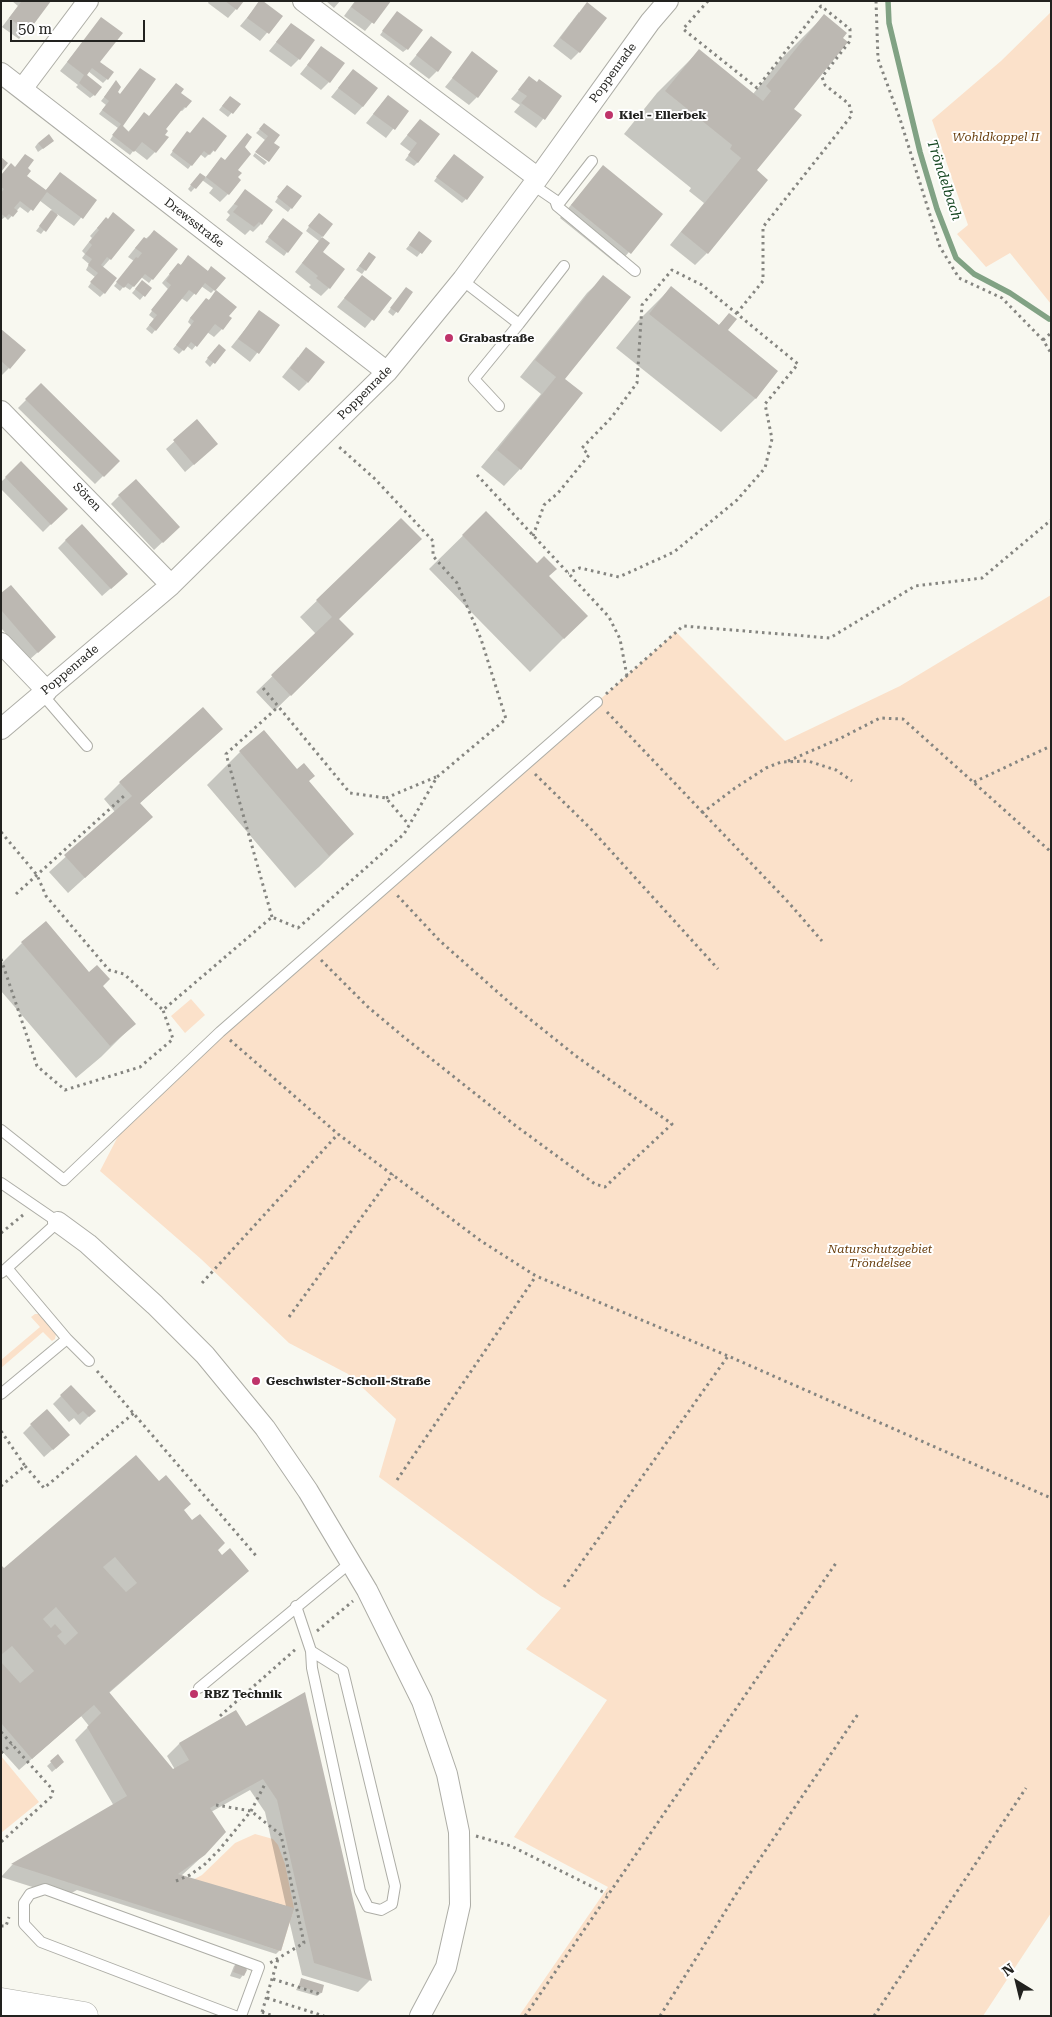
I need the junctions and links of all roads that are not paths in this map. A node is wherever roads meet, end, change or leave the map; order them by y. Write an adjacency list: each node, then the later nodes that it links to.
1 (88, 1): 5 (street)
2 (303, 1): 7 (street)
3 (668, 1): 7 (street, Poppenrade)
4 (1, 73): 5 (street, Drewsstraße)
5 (22, 89): 13 (street, Drewsstraße)
6 (592, 160): 8 (lane)
7 (536, 182): 8 (lane); 11 (street, Poppenrade)
8 (558, 206): 10 (lane)
9 (564, 266): 12 (lane)
10 (635, 271)
11 (462, 280): 12 (lane); 13 (street, Poppenrade)
12 (519, 324): 14 (lane)
13 (387, 372): 16 (street, Poppenrade)
14 (499, 406)
15 (1, 411): 16 (street, Sören)
16 (171, 585): 18 (street, Poppenrade)
17 (1, 643): 18 (street)
18 (44, 692): 20 (street, Poppenrade); 21 (lane)
19 (597, 702): 22 (lane)
20 (1, 729)
21 (87, 746)
22 (1, 1130)
23 (1, 1183): 24 (lane)
24 (58, 1222): 25 (lane); 29 (street)
25 (4, 1270): 26 (lane)
26 (67, 1340): 27 (lane); 28 (lane)
27 (89, 1361)
28 (1, 1394)
29 (350, 1563): 30 (lane); 37 (street)
30 (296, 1606): 31 (lane); 32 (lane)
31 (311, 1651): 31 (lane)
32 (199, 1688)
33 (1, 2002): 34 (street)
34 (84, 2016)
35 (236, 2016): 36 (lane)
36 (241, 2016)
37 (420, 2016)

